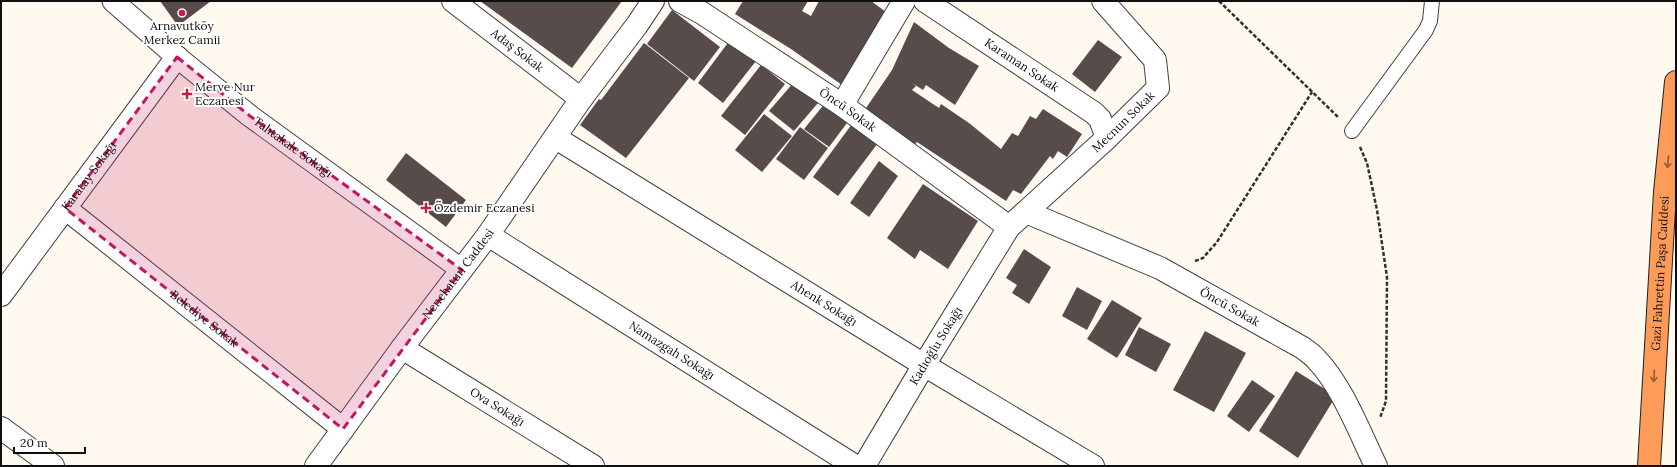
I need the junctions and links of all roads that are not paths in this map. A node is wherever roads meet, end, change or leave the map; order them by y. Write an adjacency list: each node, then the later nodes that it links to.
1 (113, 1): 10 (street, Tahtakale Sokağı)
2 (453, 1): 12 (street, Adaş Sokak)
3 (653, 1): 12 (street, Nenehatun Caddesi)
4 (680, 1): 9 (street, Öncü Sokak)
5 (904, 1): 13 (street)
6 (925, 1): 16 (street, Karaman Sokak)
7 (1103, 1): 16 (street, Mecnun Sokak)
8 (1432, 1): 14 (lane)
9 (705, 7): 13 (street, Öncü Sokak)
10 (177, 57): 17 (street, Karatay Sokağı); 21 (street, Tahtakale Sokağı)
11 (1676, 82): 34 (highway, Gazi Fahrettin Paşa Caddesi, one-way to 34)
12 (581, 99): 15 (street, Nenehatun Caddesi)
13 (842, 105): 19 (street, Öncü Sokak)
14 (1352, 131)
15 (556, 138): 20 (street, Nenehatun Caddesi); 24 (street, Ahenk Sokağı)
16 (1107, 138): 18 (street, Mecnun Sokak)
17 (65, 208): 22 (street, Karatay Sokağı); 26 (street, Belediye Sokak)
18 (1026, 212): 19 (street, Mecnun Sokak); 27 (street, Öncü Sokak)
19 (1009, 228): 24 (street, Kadıoğlu Sokağı)
20 (488, 235): 21 (street, Nenehatun Caddesi); 31 (street, Namazgah Sokağı)
21 (462, 270): 23 (street, Nenehatun Caddesi)
22 (1, 295)
23 (402, 348): 26 (street, Nenehatun Caddesi); 30 (street, Ova Sokağı)
24 (924, 365): 32 (street, Kadıoğlu Sokağı); 33 (street, Ahenk Sokağı)
25 (1, 428): 29 (street)
26 (343, 429): 28 (street, Nenehatun Caddesi)
27 (1372, 458)
28 (324, 463)
29 (53, 466)
30 (594, 466)
31 (855, 466)
32 (864, 466)
33 (1093, 466)
34 (1649, 466)

